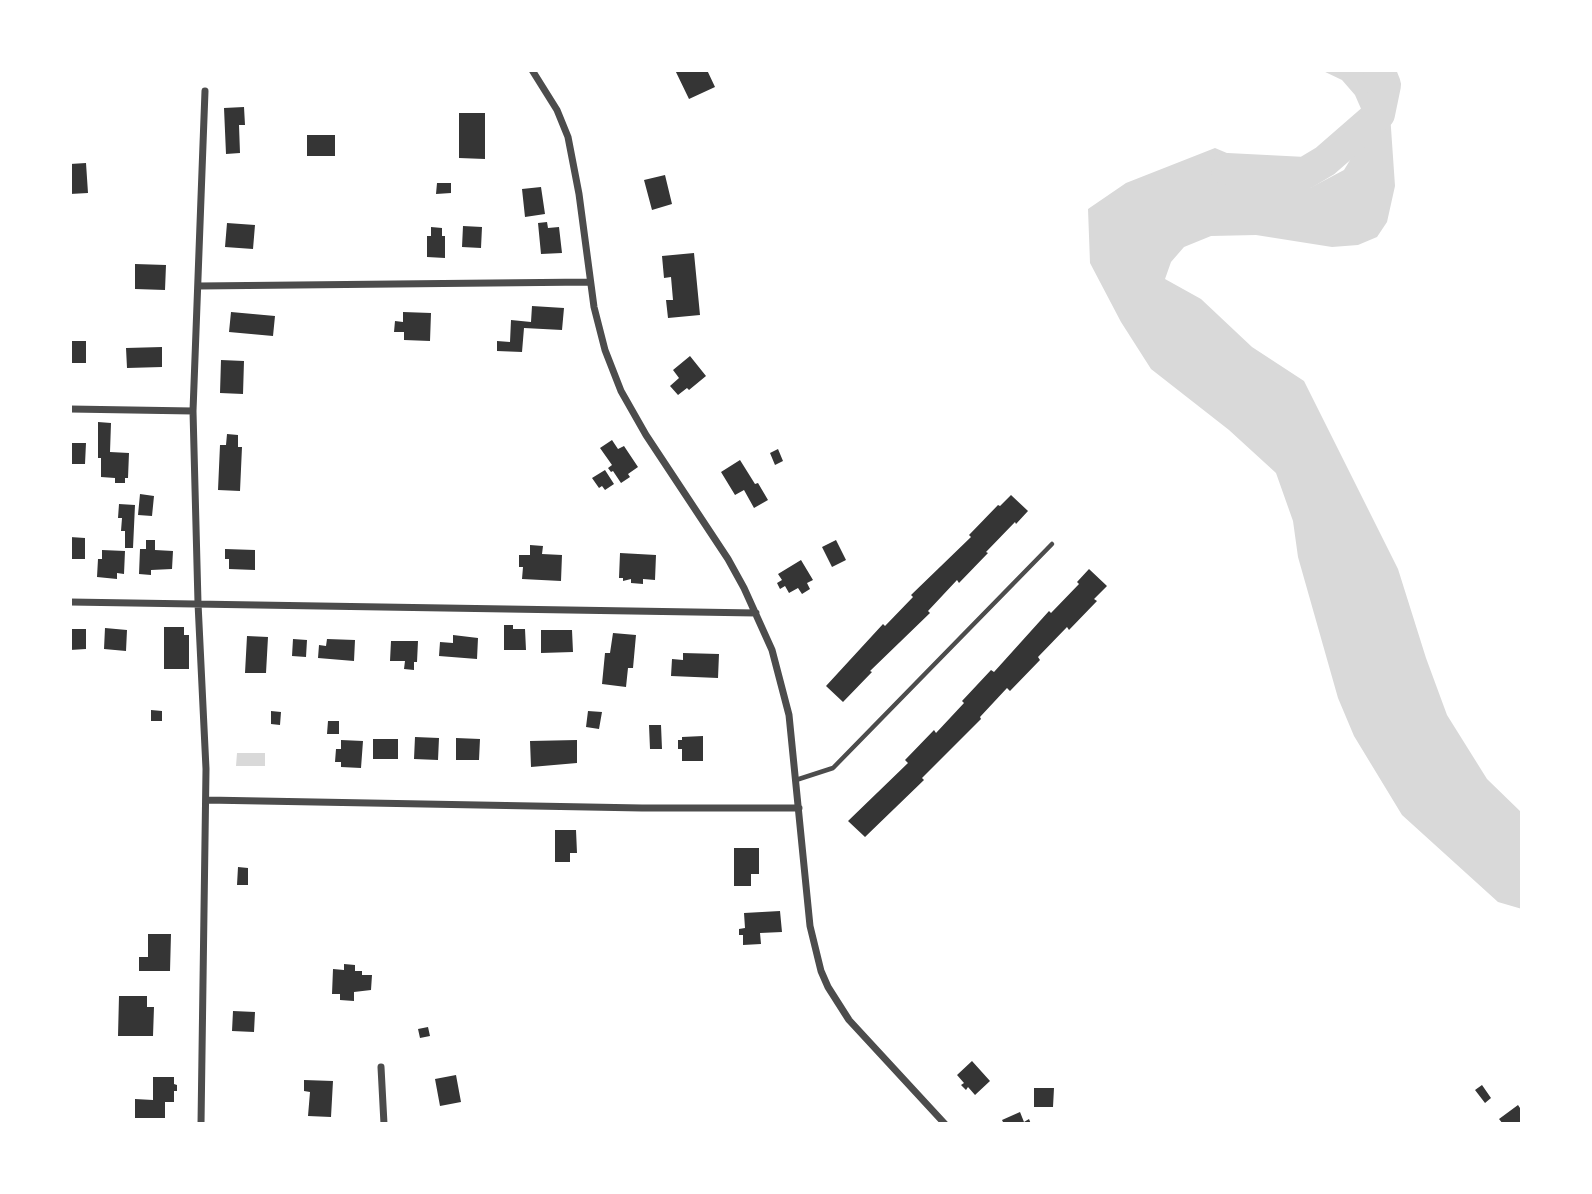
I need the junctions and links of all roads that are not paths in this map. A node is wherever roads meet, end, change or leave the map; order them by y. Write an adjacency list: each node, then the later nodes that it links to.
1 (531, 70): 3 (street)
2 (546, 70): 3 (street)
3 (538, 79): 5 (street)
4 (205, 91): 6 (street)
5 (590, 282): 6 (street); 12 (street)
6 (198, 286): 8 (street)
7 (70, 409): 8 (street)
8 (193, 411): 11 (street)
9 (1052, 544): 13 (lane)
10 (70, 602): 11 (street)
11 (198, 603): 12 (street); 14 (street)
12 (756, 613): 13 (street)
13 (796, 780): 15 (street)
14 (206, 800): 15 (street); 17 (street)
15 (799, 807): 19 (street)
16 (381, 1067): 18 (street)
17 (201, 1124)
18 (384, 1124)
19 (945, 1124)

